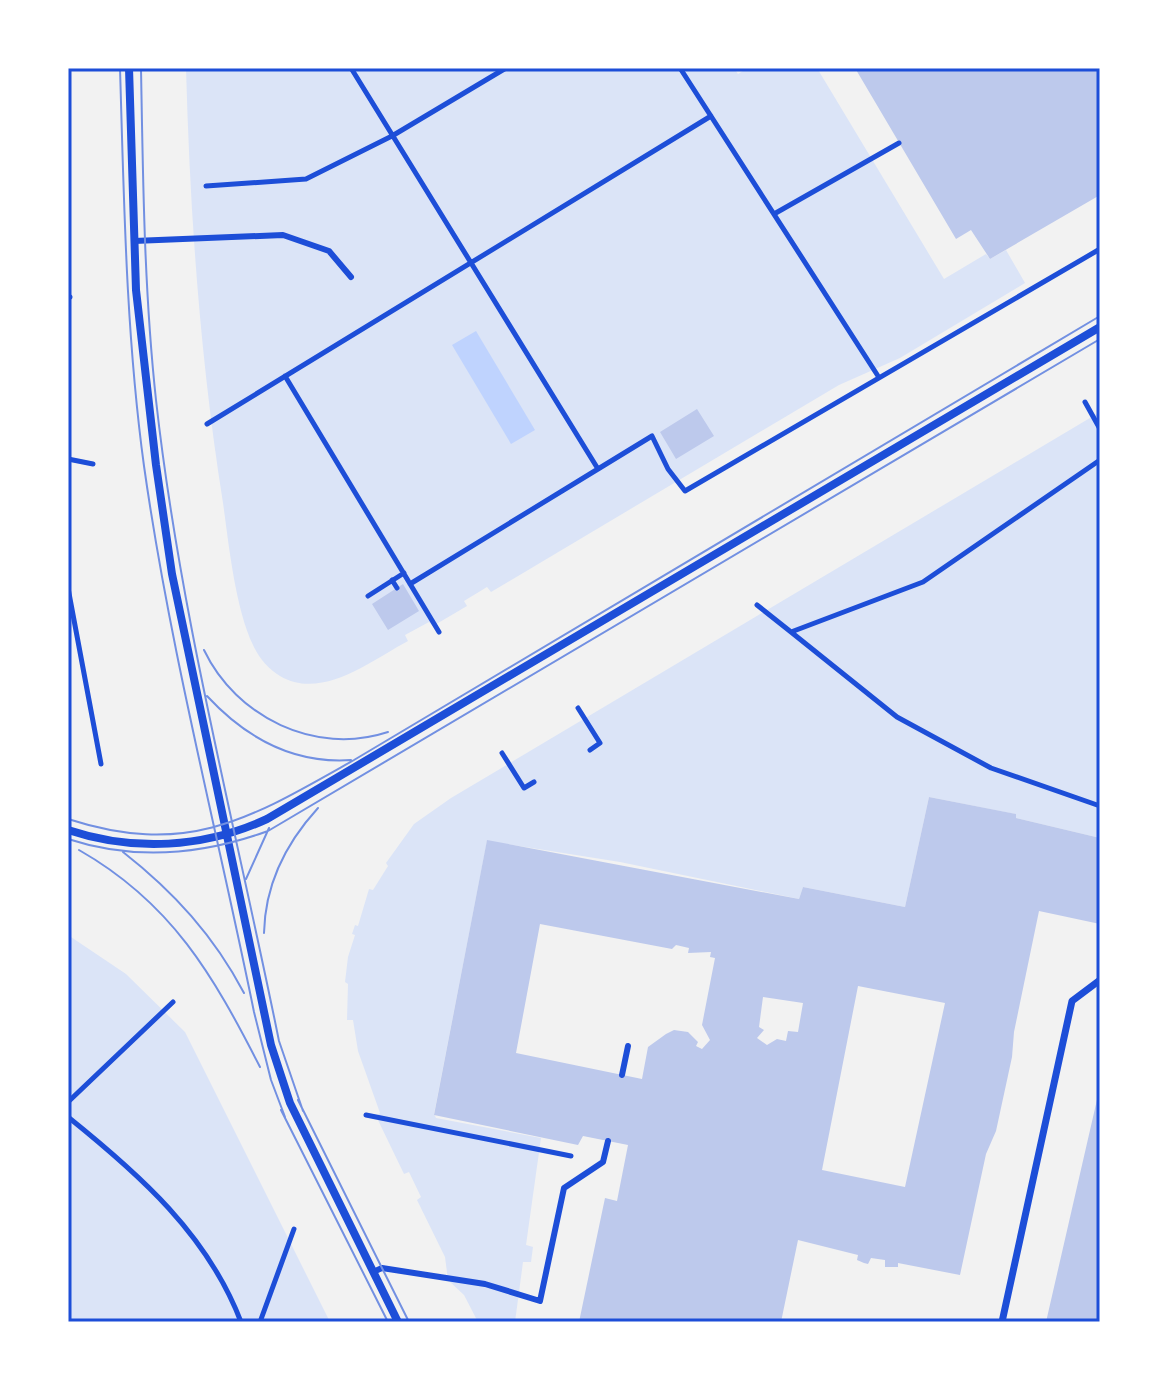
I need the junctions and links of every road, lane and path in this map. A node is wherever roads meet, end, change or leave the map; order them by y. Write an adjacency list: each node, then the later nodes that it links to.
1 (129, 68): 10 (street)
2 (351, 68): 6 (path)
3 (506, 68): 6 (path)
4 (680, 68): 5 (path)
5 (711, 116): 9 (path); 12 (path)
6 (392, 136): 8 (path); 12 (path)
7 (899, 143): 9 (path)
8 (206, 186)
9 (774, 214): 16 (path)
10 (134, 241): 13 (lane); 40 (street)
11 (1100, 249): 16 (path)
12 (472, 262): 15 (path); 23 (path)
13 (351, 277)
14 (1100, 327): 40 (street)
15 (285, 376): 18 (path); 24 (path)
16 (878, 376): 23 (path)
17 (1085, 402): 19 (path)
18 (207, 424)
19 (1100, 429)
20 (68, 459): 22 (path)
21 (1100, 460): 32 (path)
22 (93, 464)
23 (598, 469): 26 (path)
24 (404, 573): 25 (path); 26 (path)
25 (392, 580): 28 (path); 29 (path)
26 (410, 584): 31 (path)
27 (68, 588): 36 (path)
28 (397, 588)
29 (368, 596)
30 (757, 605): 32 (path)
31 (439, 632)
32 (791, 632): 38 (path)
33 (578, 708): 34 (path)
34 (590, 750)
35 (502, 753): 37 (path)
36 (101, 764)
37 (534, 782)
38 (1100, 806)
39 (68, 830): 40 (street)
40 (228, 834): 51 (street)
41 (1100, 980): 55 (street)
42 (173, 1002): 45 (path)
43 (628, 1046): 44 (lane)
44 (622, 1075)
45 (68, 1102)
46 (366, 1115): 49 (path)
47 (68, 1117): 52 (path)
48 (608, 1141): 49 (lane)
49 (603, 1162): 51 (lane)
50 (294, 1229): 53 (path)
51 (373, 1272): 54 (street)
52 (241, 1322)
53 (260, 1322)
54 (398, 1322)
55 (1002, 1322)

